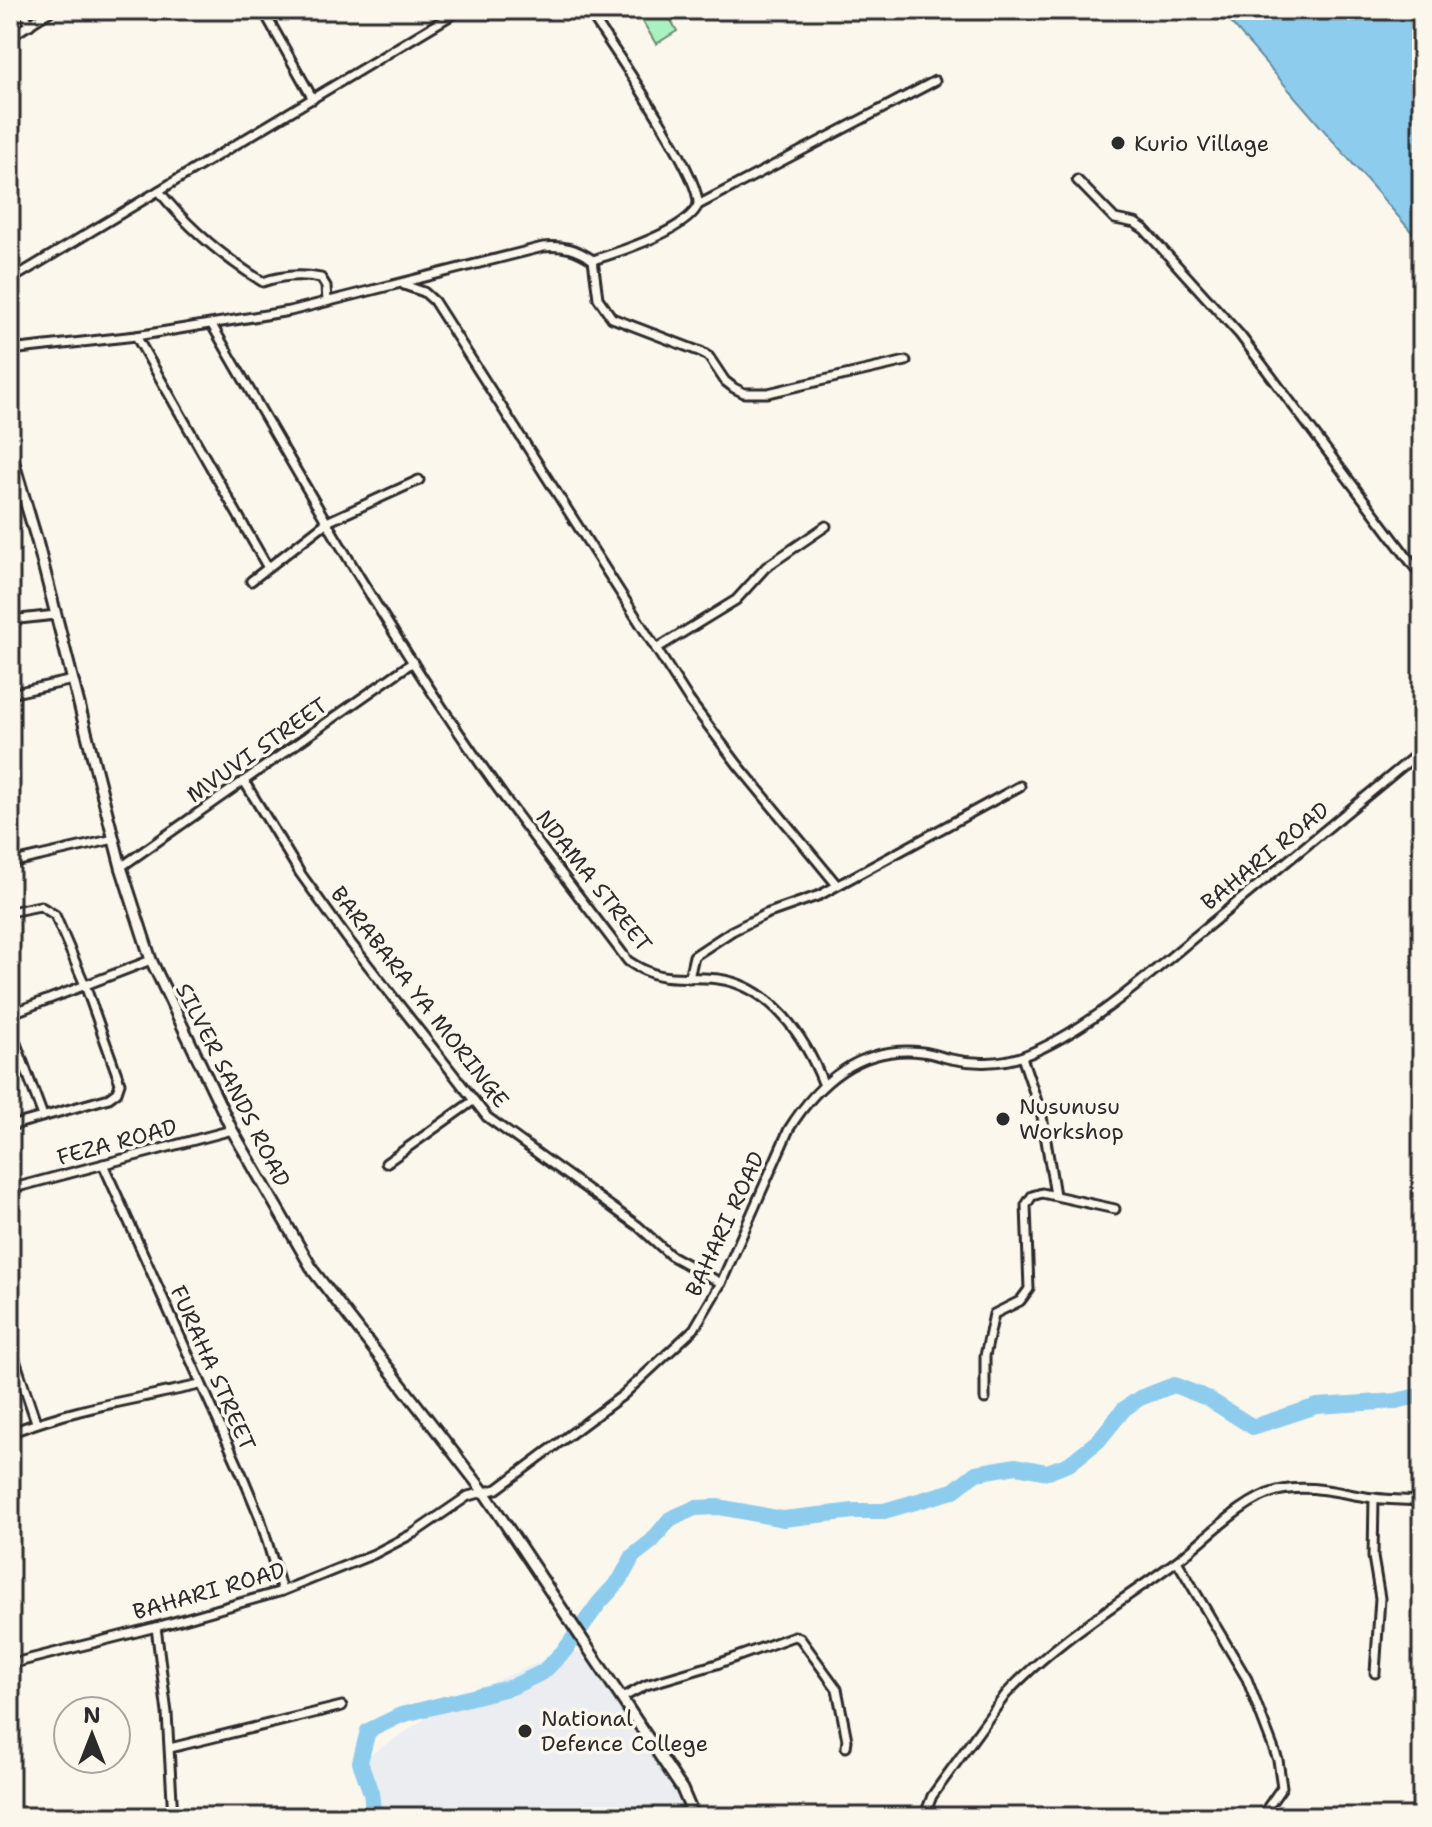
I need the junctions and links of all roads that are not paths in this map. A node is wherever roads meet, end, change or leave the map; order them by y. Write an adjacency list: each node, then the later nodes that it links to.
1 (23, 10): 6 (street)
2 (52, 10): 6 (street)
3 (263, 10): 9 (street)
4 (460, 10): 9 (street)
5 (588, 10): 12 (street)
6 (30, 25): 7 (street)
7 (10, 37)
8 (935, 81): 12 (street)
9 (313, 99): 11 (street)
10 (1077, 180): 27 (street)
11 (159, 191): 14 (street); 16 (street)
12 (698, 205): 13 (street)
13 (593, 260): 15 (street); 20 (street)
14 (10, 280)
15 (398, 284): 16 (street); 31 (street)
16 (327, 301): 17 (street)
17 (212, 325): 18 (street); 24 (street, NDAMA STREET)
18 (136, 336): 19 (street); 26 (street)
19 (10, 350)
20 (906, 361)
21 (10, 450): 22 (street, SILVER SANDS ROAD)
22 (15, 479): 29 (street, SILVER SANDS ROAD)
23 (419, 480): 24 (street)
24 (327, 522): 26 (street); 32 (street, NDAMA STREET)
25 (826, 526): 31 (street)
26 (268, 568): 28 (street)
27 (1422, 577)
28 (251, 581)
29 (56, 615): 30 (street); 33 (street, SILVER SANDS ROAD)
30 (10, 620)
31 (656, 649): 41 (street)
32 (413, 662): 36 (street, MVUVI STREET); 44 (street, NDAMA STREET)
33 (73, 680): 34 (street); 38 (street, SILVER SANDS ROAD)
34 (10, 694)
35 (1422, 750): 50 (street, BAHARI ROAD)
36 (244, 781): 40 (street, MVUVI STREET); 52 (street, BARABARA YA MORINGE)
37 (1020, 786): 41 (street)
38 (114, 839): 39 (street); 40 (street, SILVER SANDS ROAD)
39 (10, 863)
40 (121, 867): 43 (street, SILVER SANDS ROAD)
41 (837, 885): 44 (street)
42 (10, 912): 45 (street)
43 (151, 960): 45 (street); 55 (street, SILVER SANDS ROAD)
44 (689, 978): 51 (street, NDAMA STREET)
45 (85, 985): 46 (street); 53 (street)
46 (10, 1014)
47 (10, 1027): 48 (street)
48 (19, 1051): 49 (street); 53 (street)
49 (10, 1055)
50 (1022, 1057): 51 (street, BAHARI ROAD); 59 (street)
51 (823, 1083): 61 (street, BAHARI ROAD)
52 (473, 1101): 56 (street); 61 (street, BARABARA YA MORINGE)
53 (43, 1116): 54 (street)
54 (10, 1126)
55 (232, 1130): 57 (street, FEZA ROAD); 67 (street, SILVER SANDS ROAD)
56 (386, 1163)
57 (103, 1164): 58 (street, FEZA ROAD); 63 (street, FURAHA STREET)
58 (10, 1189)
59 (1055, 1195): 60 (street); 64 (street)
60 (1115, 1209)
61 (721, 1283): 67 (street, BAHARI ROAD)
62 (10, 1345): 65 (street)
63 (200, 1385): 65 (street); 71 (street, FURAHA STREET)
64 (985, 1399)
65 (36, 1422): 66 (street)
66 (10, 1433)
67 (484, 1492): 71 (street, BAHARI ROAD); 75 (street, SILVER SANDS ROAD)
68 (1374, 1498): 69 (street); 70 (street); 74 (street)
69 (1422, 1501)
70 (1177, 1561): 81 (street); 82 (street)
71 (282, 1591): 72 (street, BAHARI ROAD)
72 (156, 1627): 73 (street, BAHARI ROAD); 78 (street)
73 (10, 1664)
74 (1375, 1673)
75 (622, 1698): 77 (street); 80 (street, SILVER SANDS ROAD)
76 (342, 1706): 78 (street)
77 (846, 1747)
78 (170, 1748): 79 (street)
79 (173, 1817)
80 (694, 1817)
81 (924, 1817)
82 (1267, 1817)

